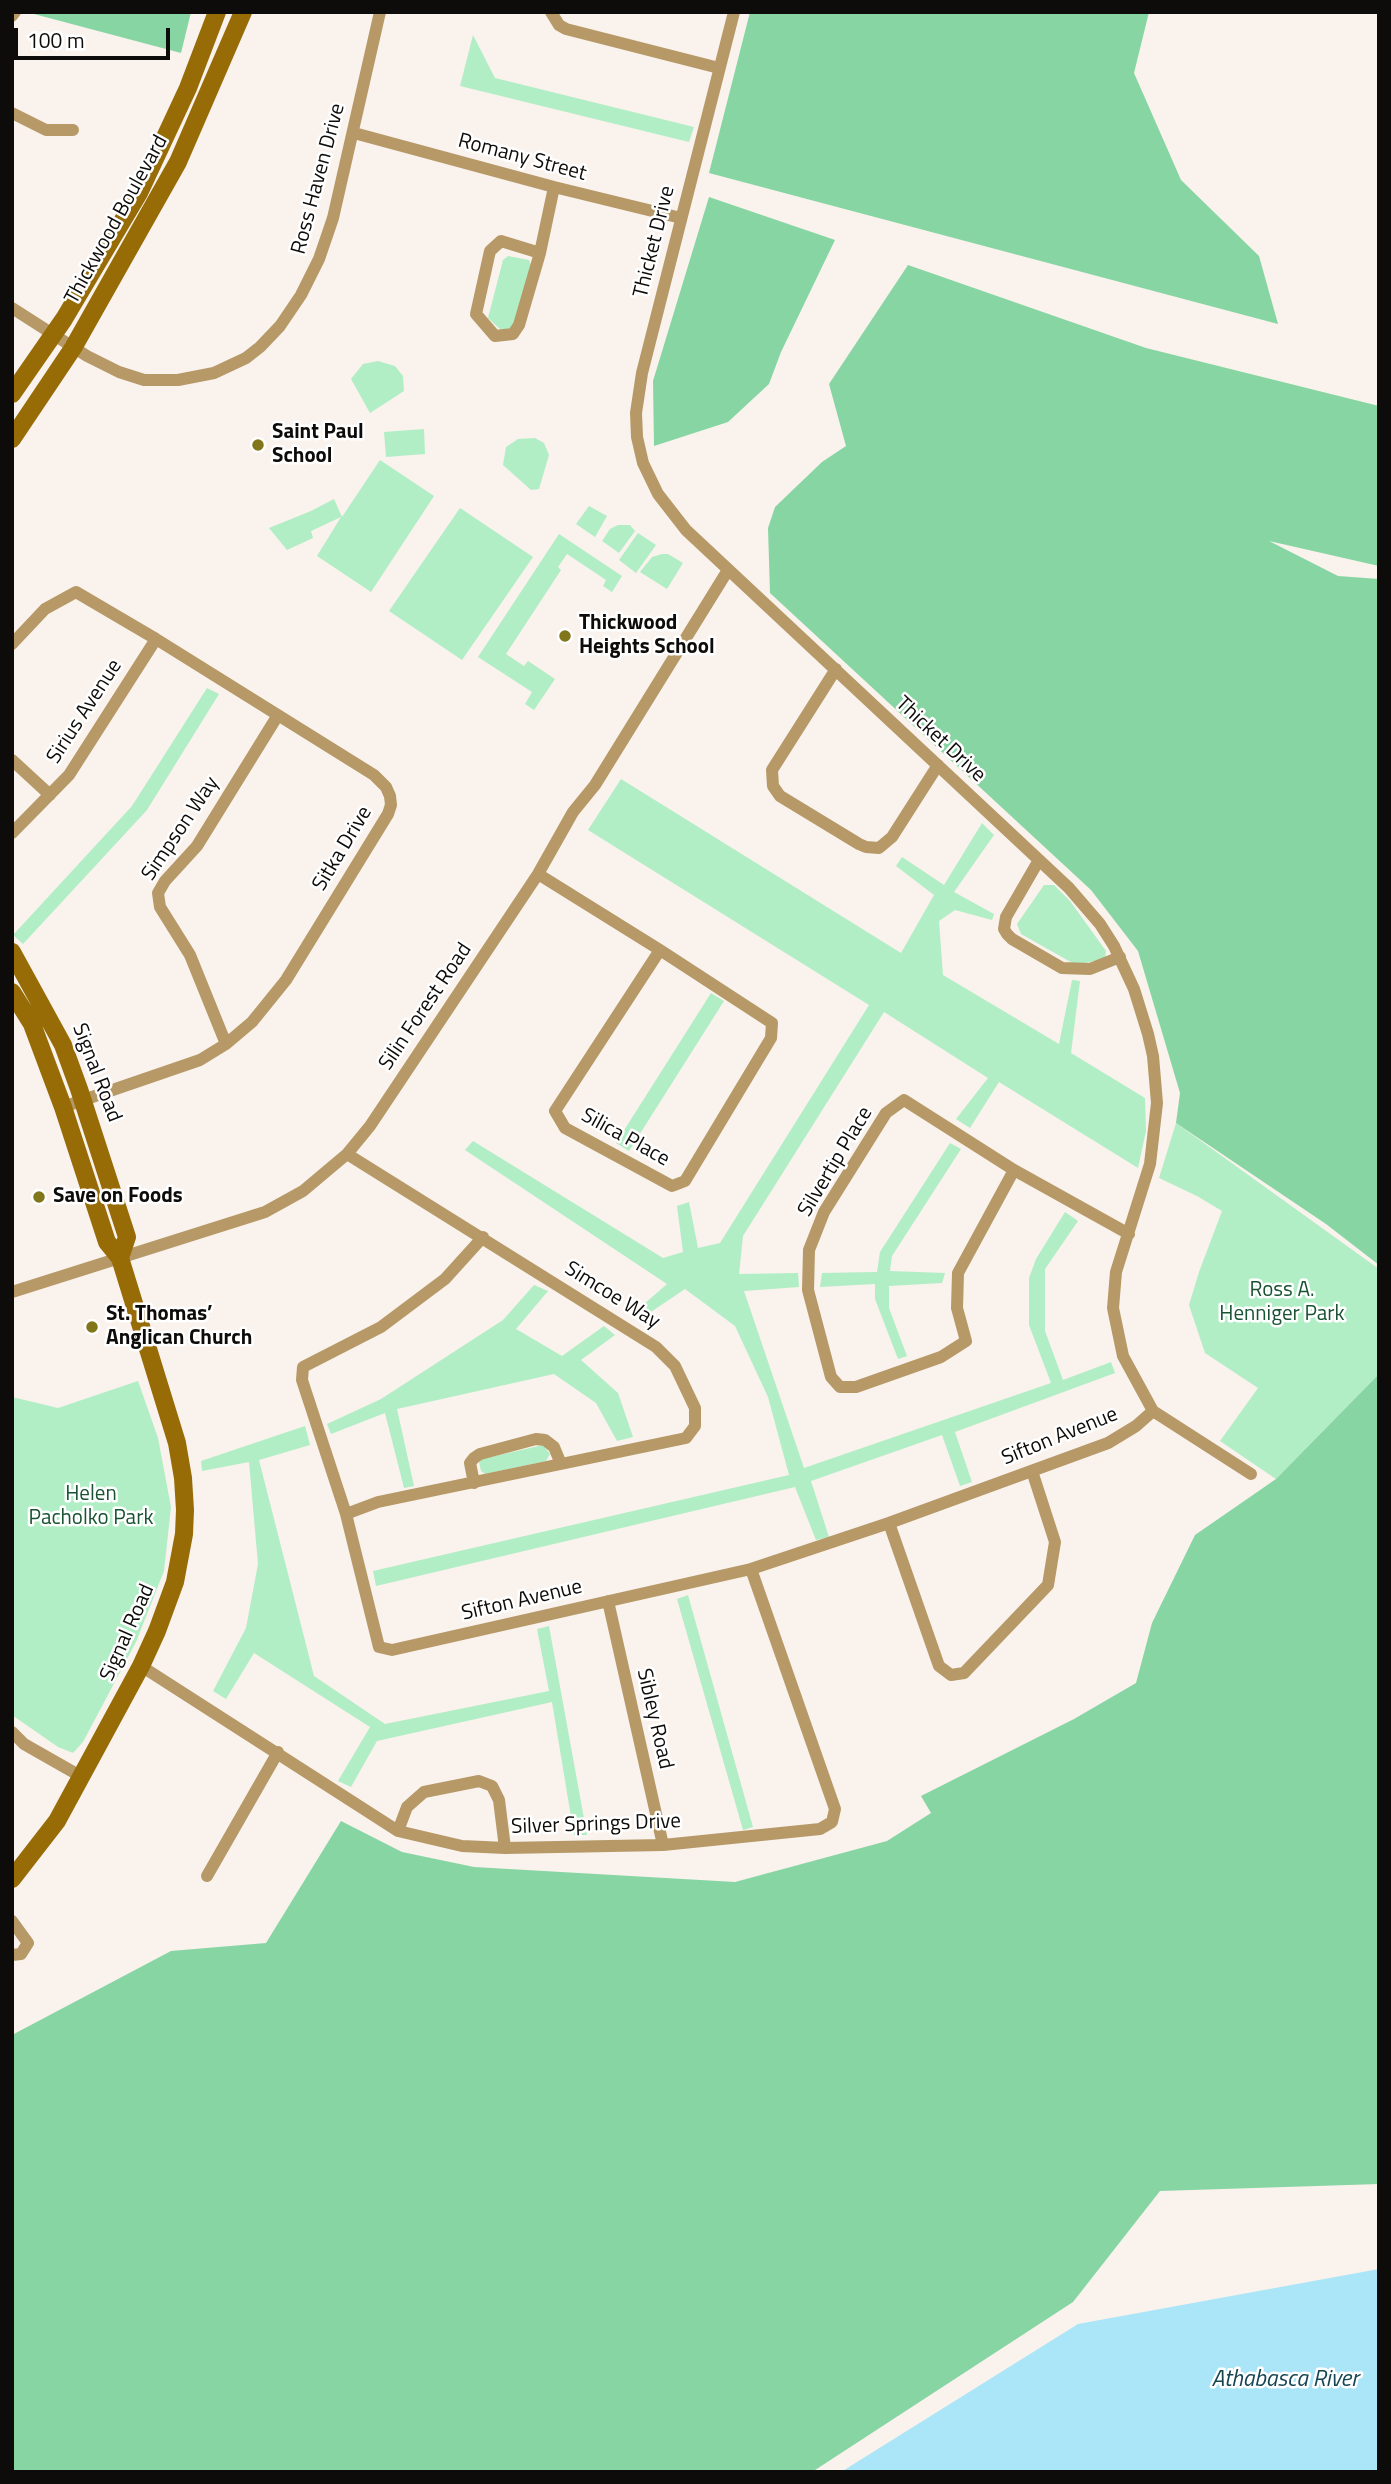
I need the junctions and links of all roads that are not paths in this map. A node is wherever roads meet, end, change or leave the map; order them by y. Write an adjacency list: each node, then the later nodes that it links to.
1 (217, 12): 14 (street, Thickwood Boulevard)
2 (243, 12): 15 (street, Thickwood Boulevard)
3 (380, 12): 9 (street, Ross Haven Drive)
4 (551, 12): 6 (street)
5 (734, 12): 6 (street, Thicket Drive)
6 (719, 68): 11 (street, Thicket Drive)
7 (12, 113): 8 (street)
8 (73, 130)
9 (354, 133): 10 (street, Romany Street); 15 (street, Ross Haven Drive)
10 (554, 187): 11 (street, Romany Street); 12 (street)
11 (681, 218): 18 (street, Thicket Drive)
12 (540, 253): 12 (street)
13 (12, 308): 14 (street, Ross Haven Drive)
14 (52, 335): 15 (street, Ross Haven Drive); 16 (street, Thickwood Boulevard)
15 (73, 348): 17 (street, Thickwood Boulevard)
16 (12, 394)
17 (12, 439)
18 (728, 570): 21 (street, Thicket Drive); 28 (street, Silin Forest Road)
19 (156, 639): 20 (street, Sitka Drive); 22 (street, Sitka Drive); 25 (street, Sirius Avenue)
20 (12, 645)
21 (836, 669): 24 (street, Thicket Drive); 24 (street)
22 (278, 715): 33 (street, Simpson Way); 33 (street, Sitka Drive)
23 (12, 760): 25 (street)
24 (938, 765): 27 (street, Thicket Drive)
25 (50, 795): 26 (street, Sirius Avenue)
26 (12, 833)
27 (1039, 860): 31 (street, Thicket Drive); 31 (street)
28 (538, 874): 29 (street, Silica Place); 36 (street, Silin Forest Road)
29 (660, 950): 29 (street, Silica Place)
30 (12, 952): 34 (street, Signal Road)
31 (1120, 957): 38 (street, Thicket Drive)
32 (12, 992): 35 (street, Signal Road)
33 (226, 1044): 34 (street, Sitka Drive)
34 (83, 1101): 35 (street, Sitka Drive); 40 (street, Signal Road)
35 (63, 1107): 40 (street, Signal Road)
36 (347, 1154): 39 (street, Simcoe Way); 40 (street, Silin Forest Road)
37 (1014, 1170): 37 (street, Silvertip Place); 38 (street, Silvertip Place)
38 (1129, 1234): 42 (street, Thicket Drive)
39 (483, 1237): 43 (street, Simcoe Way); 47 (street, Sifton Avenue)
40 (120, 1258): 41 (street, Silin Forest Road); 51 (street, Signal Road)
41 (12, 1292)
42 (1153, 1410): 44 (street, Sifton Avenue); 45 (street, Thicket Drive)
43 (561, 1464): 46 (street, Simcoe Way); 46 (street)
44 (1032, 1471): 48 (street, Sifton Avenue); 48 (street)
45 (1251, 1474)
46 (474, 1483): 47 (street, Simcoe Way)
47 (346, 1514): 50 (street, Sifton Avenue)
48 (889, 1523): 49 (street, Sifton Avenue)
49 (751, 1569): 50 (street, Sifton Avenue); 56 (street, Silver Springs Drive)
50 (608, 1601): 56 (street, Sibley Road)
51 (141, 1666): 53 (street, Silver Springs Drive); 54 (street, Signal Road)
52 (12, 1732): 54 (street)
53 (278, 1752): 55 (street, Silver Springs Drive); 58 (street)
54 (82, 1777): 59 (street, Signal Road)
55 (398, 1831): 57 (street, Silver Springs Drive); 57 (street)
56 (663, 1844): 57 (street, Silver Springs Drive)
57 (505, 1848)
58 (207, 1875)
59 (12, 1879)
60 (12, 1921): 61 (street)
61 (12, 1955)

